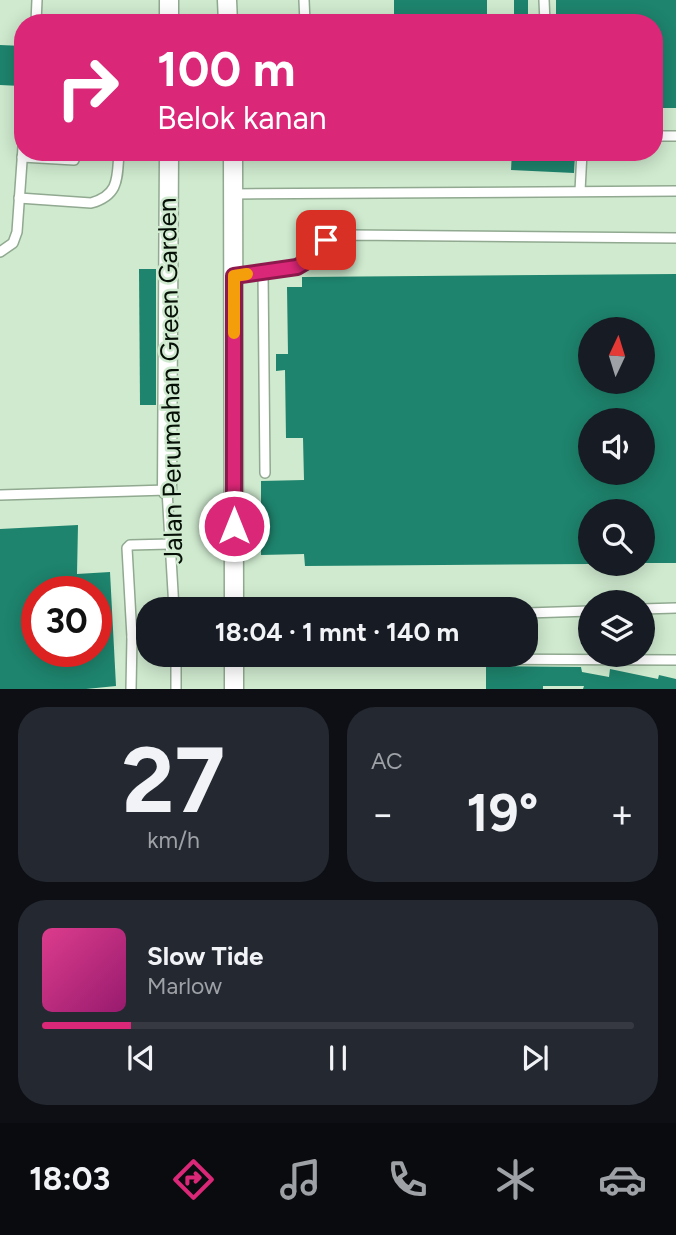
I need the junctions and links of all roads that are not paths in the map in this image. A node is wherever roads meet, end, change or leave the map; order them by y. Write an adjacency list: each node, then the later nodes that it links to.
1 (21, 161): 9 (lane)
2 (119, 161): 9 (lane)
3 (169, 161): 15 (street, Jalan Perumahan Green Garden)
4 (233, 161): 8 (street)
5 (582, 161): 6 (lane)
6 (580, 191): 7 (lane); 8 (lane)
7 (676, 191)
8 (234, 194): 13 (street)
9 (19, 198): 11 (lane)
10 (676, 238): 12 (lane)
11 (0, 252)
12 (263, 272): 13 (lane); 14 (lane)
13 (234, 276): 19 (street)
14 (265, 473)
15 (167, 490): 16 (lane); 17 (lane, Jalan Perumahan Green Garden)
16 (0, 495)
17 (170, 544): 18 (lane, Jalan Perumahan Green Garden); 24 (lane)
18 (173, 597)
19 (234, 597)
20 (676, 608): 21 (lane)
21 (655, 609)
22 (578, 611): 23 (lane)
23 (538, 613)
24 (132, 637): 25 (lane); 30 (lane)
25 (136, 637)
26 (538, 659): 27 (lane)
27 (676, 660)
28 (176, 667): 31 (lane)
29 (234, 667): 32 (street)
30 (131, 689)
31 (176, 689)
32 (234, 689)

